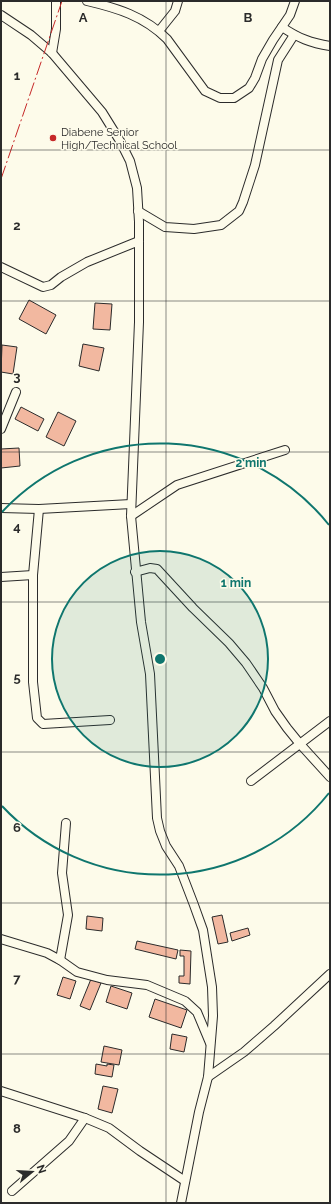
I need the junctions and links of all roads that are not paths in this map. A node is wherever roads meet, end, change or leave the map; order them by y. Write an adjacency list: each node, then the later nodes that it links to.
1 (56, 1): 10 (street)
2 (87, 1): 7 (street)
3 (178, 1): 7 (street)
4 (295, 1): 6 (street)
5 (1, 16): 10 (street)
6 (282, 27): 7 (street); 8 (street)
7 (159, 31)
8 (294, 35): 9 (street); 11 (street)
9 (330, 46)
10 (52, 52): 11 (street)
11 (138, 211): 12 (street)
12 (139, 241): 13 (street); 17 (street)
13 (1, 267)
14 (16, 392): 15 (street)
15 (1, 429)
16 (285, 450): 20 (street)
17 (131, 504): 19 (street); 20 (street)
18 (1, 508): 19 (street)
19 (39, 509): 22 (street)
20 (131, 516): 21 (street)
21 (135, 572): 26 (street); 33 (street)
22 (33, 575): 23 (street); 24 (street)
23 (1, 577)
24 (110, 720)
25 (330, 721): 26 (street)
26 (300, 744): 27 (street); 28 (street)
27 (330, 777)
28 (251, 781)
29 (66, 823): 31 (street)
30 (1, 939): 31 (street)
31 (60, 960): 33 (street)
32 (330, 974): 34 (street)
33 (211, 1045): 34 (street)
34 (208, 1077): 37 (street)
35 (1, 1092): 36 (street)
36 (85, 1118): 37 (street); 38 (street)
37 (185, 1181): 39 (street)
38 (12, 1191)
39 (181, 1203)

